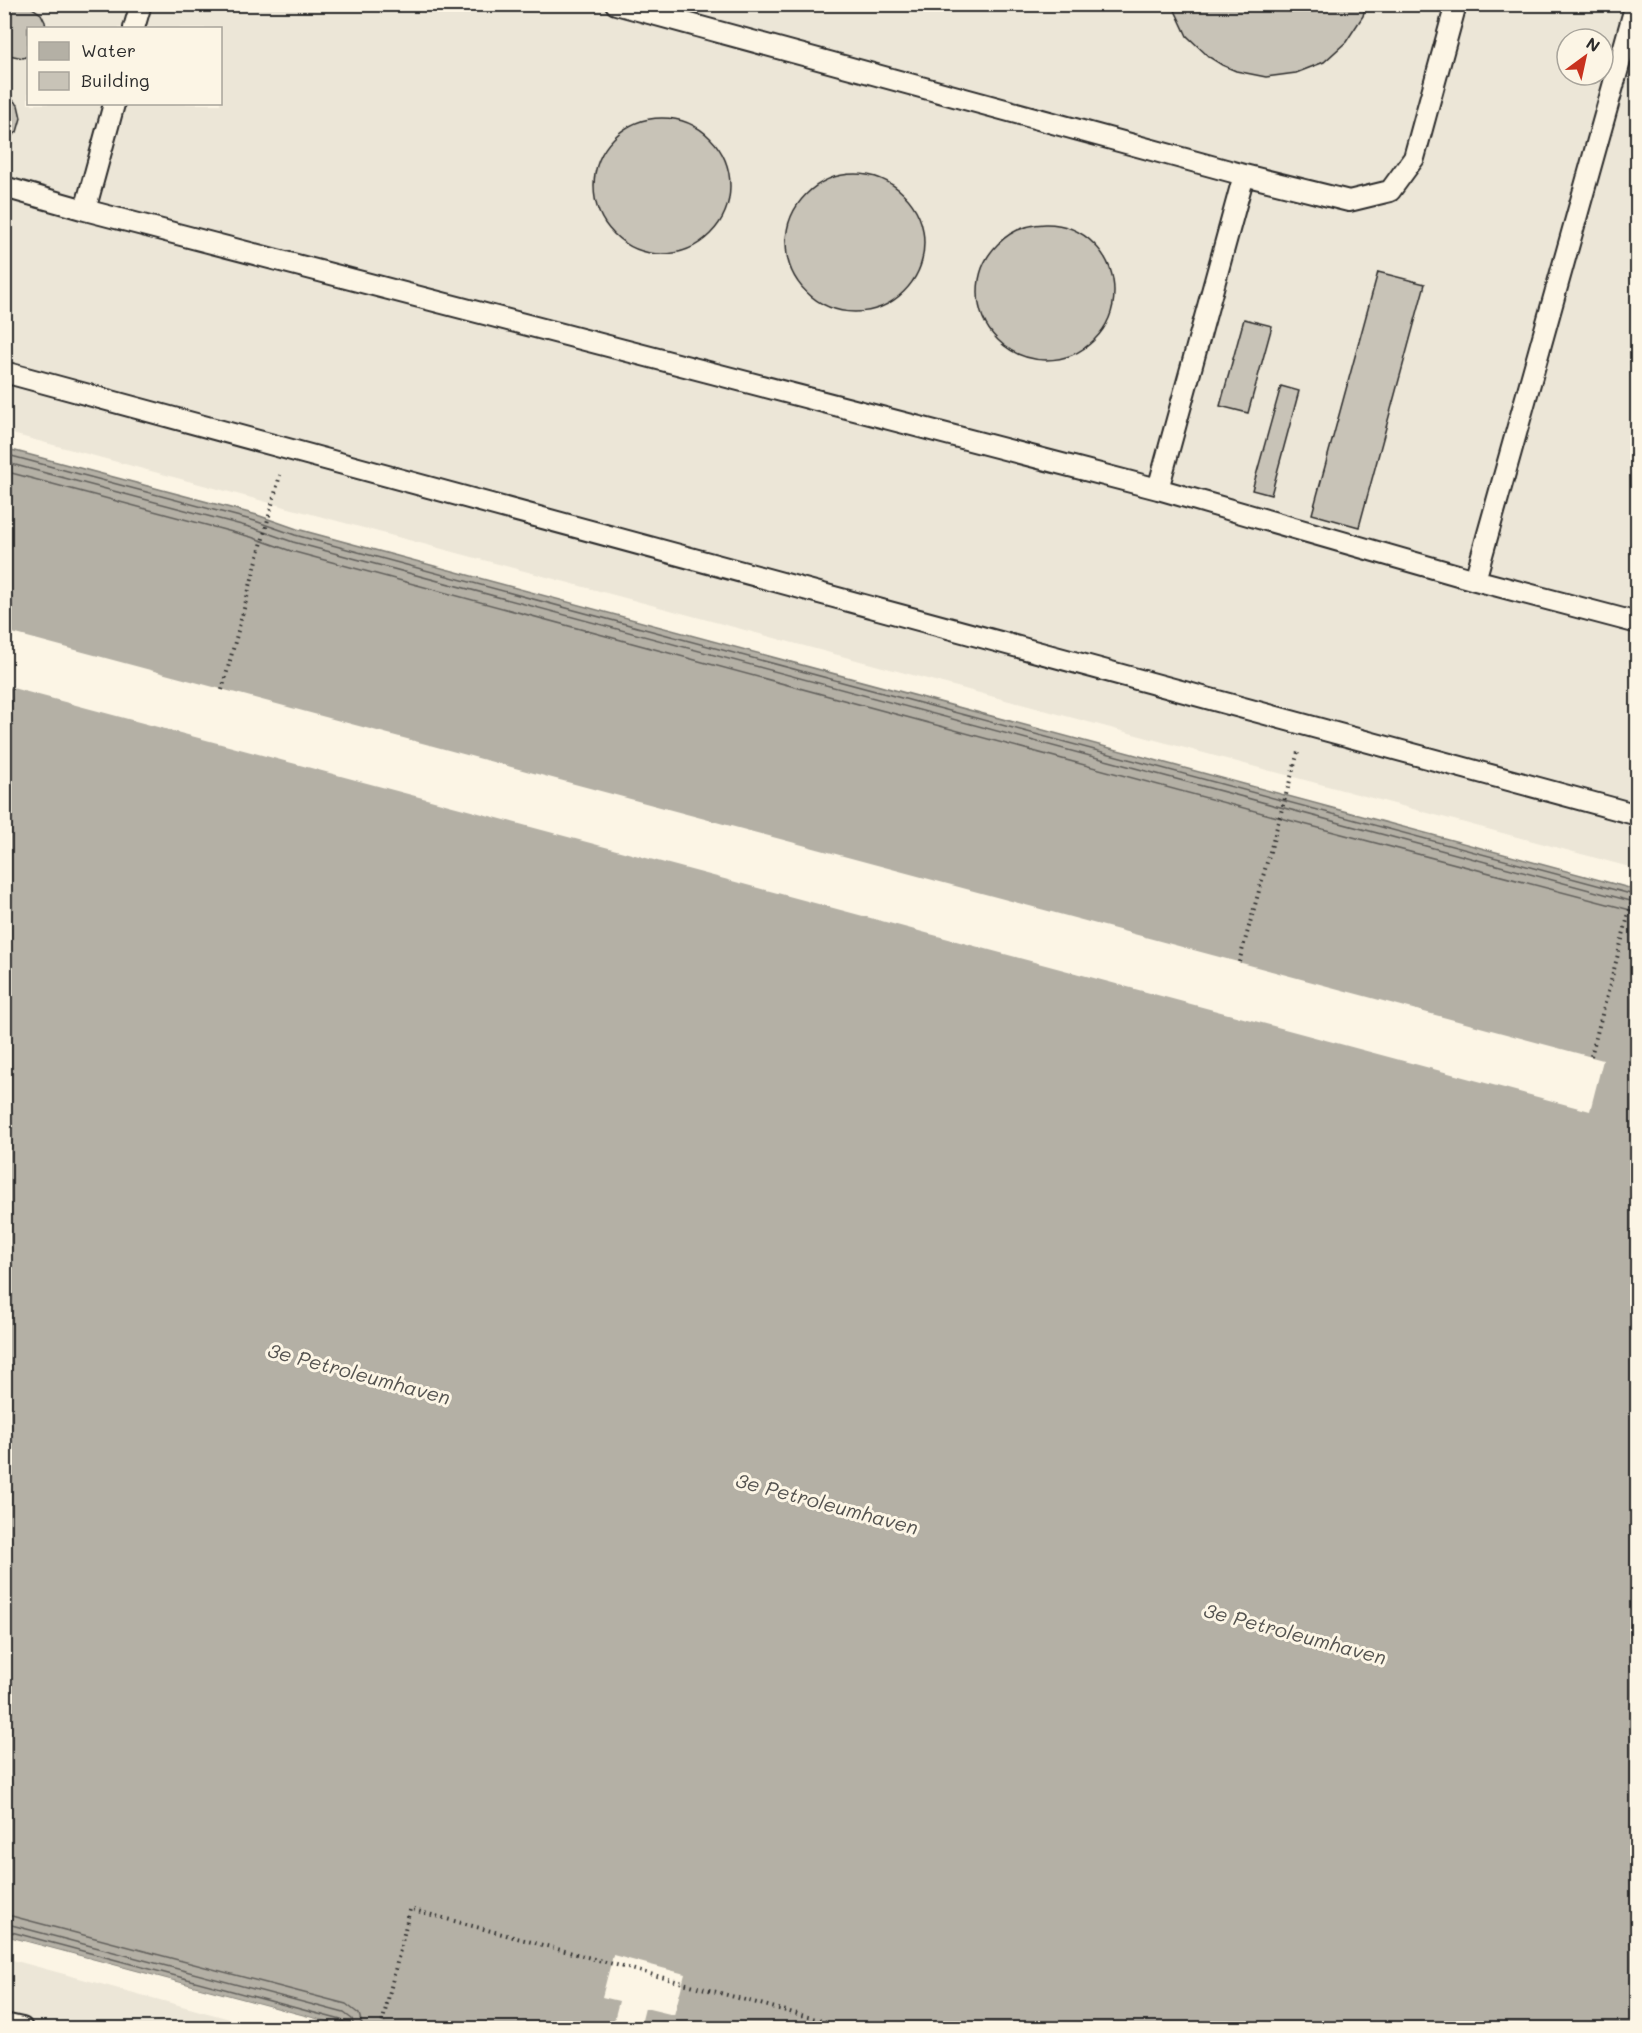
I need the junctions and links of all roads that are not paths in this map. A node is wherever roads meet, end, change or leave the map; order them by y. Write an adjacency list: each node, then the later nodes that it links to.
1 (141, 4): 5 (lane)
2 (616, 4): 7 (lane)
3 (1456, 4): 7 (lane)
4 (1636, 4): 12 (lane)
5 (134, 27)
6 (114, 105): 9 (lane)
7 (1244, 175): 11 (lane)
8 (4, 187): 9 (lane)
9 (86, 210): 11 (lane)
10 (4, 372): 14 (lane)
11 (1158, 489): 12 (lane)
12 (1475, 580): 13 (lane)
13 (1638, 623)
14 (1638, 815)
15 (4, 2024): 16 (lane)
16 (22, 2028)

